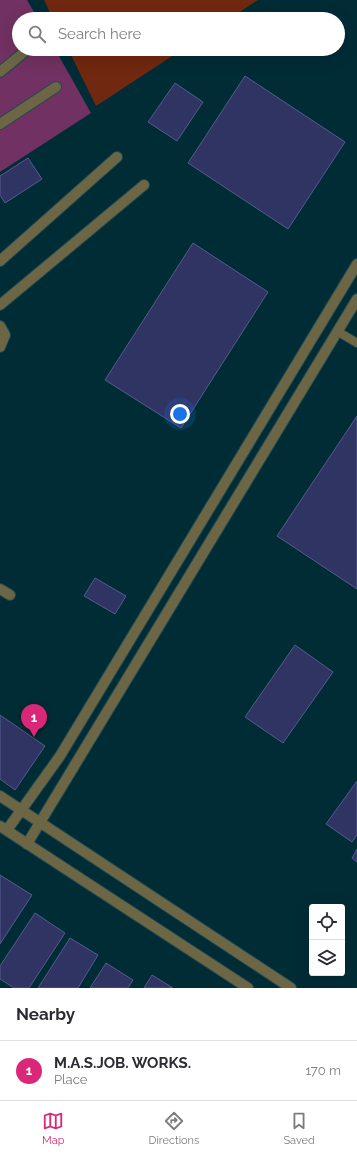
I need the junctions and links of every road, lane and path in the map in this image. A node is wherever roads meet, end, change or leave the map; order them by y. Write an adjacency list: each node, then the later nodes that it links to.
1 (19, 56): 2 (street)
2 (0, 72)
3 (56, 87): 4 (street)
4 (0, 124)
5 (117, 157): 7 (street)
6 (144, 185): 10 (street)
7 (0, 261)
8 (357, 264): 18 (street)
9 (357, 299): 12 (street)
10 (0, 305)
11 (0, 326): 14 (street)
12 (337, 331): 13 (lane); 19 (street)
13 (357, 343)
14 (0, 347)
15 (0, 589): 16 (street)
16 (10, 595)
17 (0, 796): 18 (street)
18 (22, 810): 19 (street); 20 (street)
19 (40, 824): 21 (street); 23 (street)
20 (3, 828): 21 (street)
21 (27, 844): 22 (street)
22 (248, 988)
23 (291, 988)

